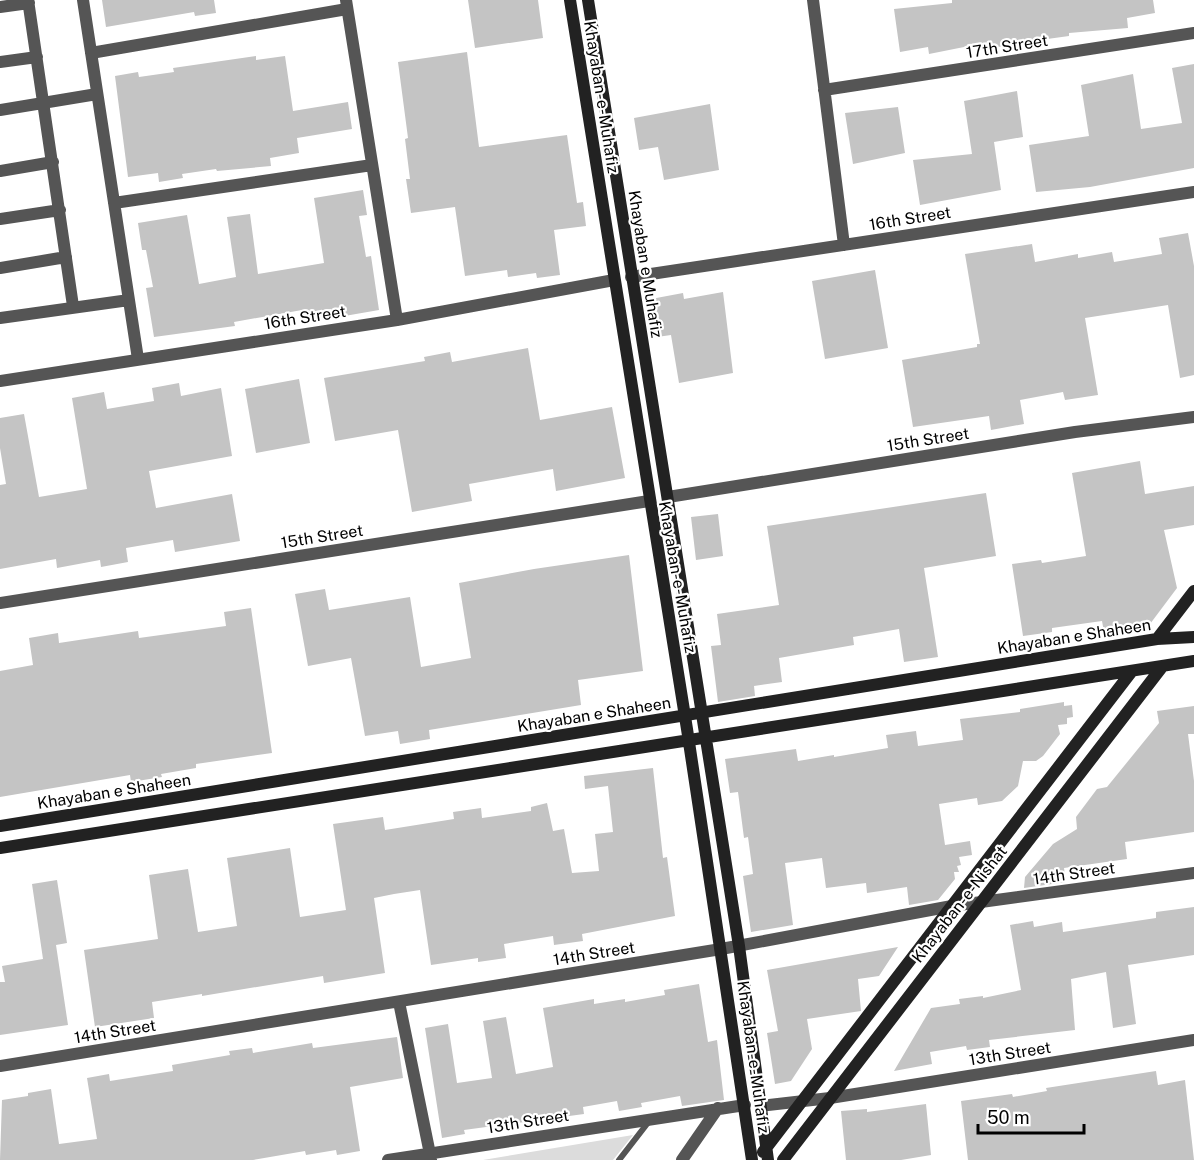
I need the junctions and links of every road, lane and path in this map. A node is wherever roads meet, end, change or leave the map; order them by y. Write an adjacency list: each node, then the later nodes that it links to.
1 (83, 0): 9 (street)
2 (570, 0): 18 (street, Khayaban-e-Muhafiz)
3 (588, 0): 16 (street, Khayaban e Muhafiz)
4 (813, 0): 12 (street)
5 (28, 1): 7 (street); 10 (street)
6 (346, 5): 9 (street); 19 (street)
7 (0, 7)
8 (1194, 33): 12 (street, 17th Street)
9 (91, 53): 13 (street)
10 (37, 57): 11 (street); 14 (street)
11 (0, 62)
12 (824, 90): 25 (street)
13 (97, 94): 14 (street); 22 (street)
14 (44, 103): 15 (street); 17 (street)
15 (0, 110)
16 (613, 160): 18 (street); 28 (street, Khayaban e Muhafiz)
17 (53, 162): 20 (street); 23 (street)
18 (595, 163): 29 (street, Khayaban-e-Muhafiz)
19 (372, 165): 22 (street); 33 (street)
20 (0, 171)
21 (1194, 192): 25 (street, 16th Street)
22 (114, 203): 30 (street)
23 (60, 210): 24 (street); 26 (street)
24 (0, 219)
25 (844, 245): 28 (street, 16th Street)
26 (66, 257): 27 (street); 31 (street)
27 (0, 268)
28 (631, 277): 36 (street, Khayaban e Muhafiz)
29 (614, 280): 33 (street, 16th Street); 37 (street, Khayaban-e-Muhafiz)
30 (129, 300): 31 (street); 34 (street)
31 (73, 306): 32 (street)
32 (0, 318)
33 (397, 320): 34 (street, 16th Street)
34 (138, 359): 35 (street, 16th Street)
35 (0, 381)
36 (648, 382): 37 (street); 39 (street, Khayaban e Muhafiz)
37 (630, 385): 40 (street, Khayaban-e-Muhafiz)
38 (1194, 417): 39 (street, 15th Street)
39 (668, 497): 49 (street, Khayaban-e-Muhafiz)
40 (649, 501): 42 (street, 15th Street); 50 (street, Khayaban-e-Muhafiz)
41 (1194, 591): 45 (street)
42 (0, 603)
43 (1194, 626): 44 (street)
44 (1189, 637): 45 (street, Khayaban e Shaheen)
45 (1157, 639): 49 (street, Khayaban e Shaheen)
46 (1194, 661): 47 (street)
47 (1162, 667): 48 (street); 56 (street, Khayaban-e-Nishat)
48 (1132, 671): 51 (street); 57 (street, Khayaban-e-Nishat)
49 (700, 714): 50 (street, Khayaban e Shaheen); 51 (street, Khayaban-e-Muhafiz)
50 (685, 716): 52 (street, Khayaban-e-Muhafiz); 53 (street, Khayaban e Shaheen)
51 (704, 738): 52 (street); 58 (street, Khayaban-e-Muhafiz)
52 (689, 740): 54 (street); 59 (street, Khayaban-e-Muhafiz)
53 (0, 826)
54 (0, 848)
55 (1194, 873): 56 (street, 14th Street)
56 (981, 903): 57 (street, 14th Street); 63 (street, Khayaban-e-Nishat)
57 (952, 906): 58 (street, 14th Street); 64 (street, Khayaban-e-Nishat)
58 (739, 946): 59 (street, 14th Street); 66 (street, Khayaban-e-Muhafiz)
59 (721, 949): 60 (street, 14th Street); 65 (street, Khayaban-e-Muhafiz)
60 (399, 1002): 62 (street, 14th Street); 70 (street)
61 (1194, 1040): 63 (street, 13th Street)
62 (0, 1066)
63 (830, 1098): 64 (street, 13th Street); 76 (street, Khayaban-e-Nishat)
64 (803, 1100): 66 (street, 13th Street); 69 (street, Khayaban-e-Nishat)
65 (745, 1105): 67 (street, 13th Street); 74 (street, Khayaban-e-Muhafiz)
66 (760, 1106): 69 (street, Khayaban-e-Muhafiz)
67 (718, 1108): 68 (street, 13th Street); 73 (street)
68 (650, 1119): 70 (street, 13th Street); 72 (lane)
69 (767, 1154): 75 (street, Khayaban-e-Nishat)
70 (431, 1157): 71 (street, 13th Street)
71 (388, 1160)
72 (619, 1160)
73 (682, 1160)
74 (752, 1160)
75 (757, 1160)
76 (783, 1160)

